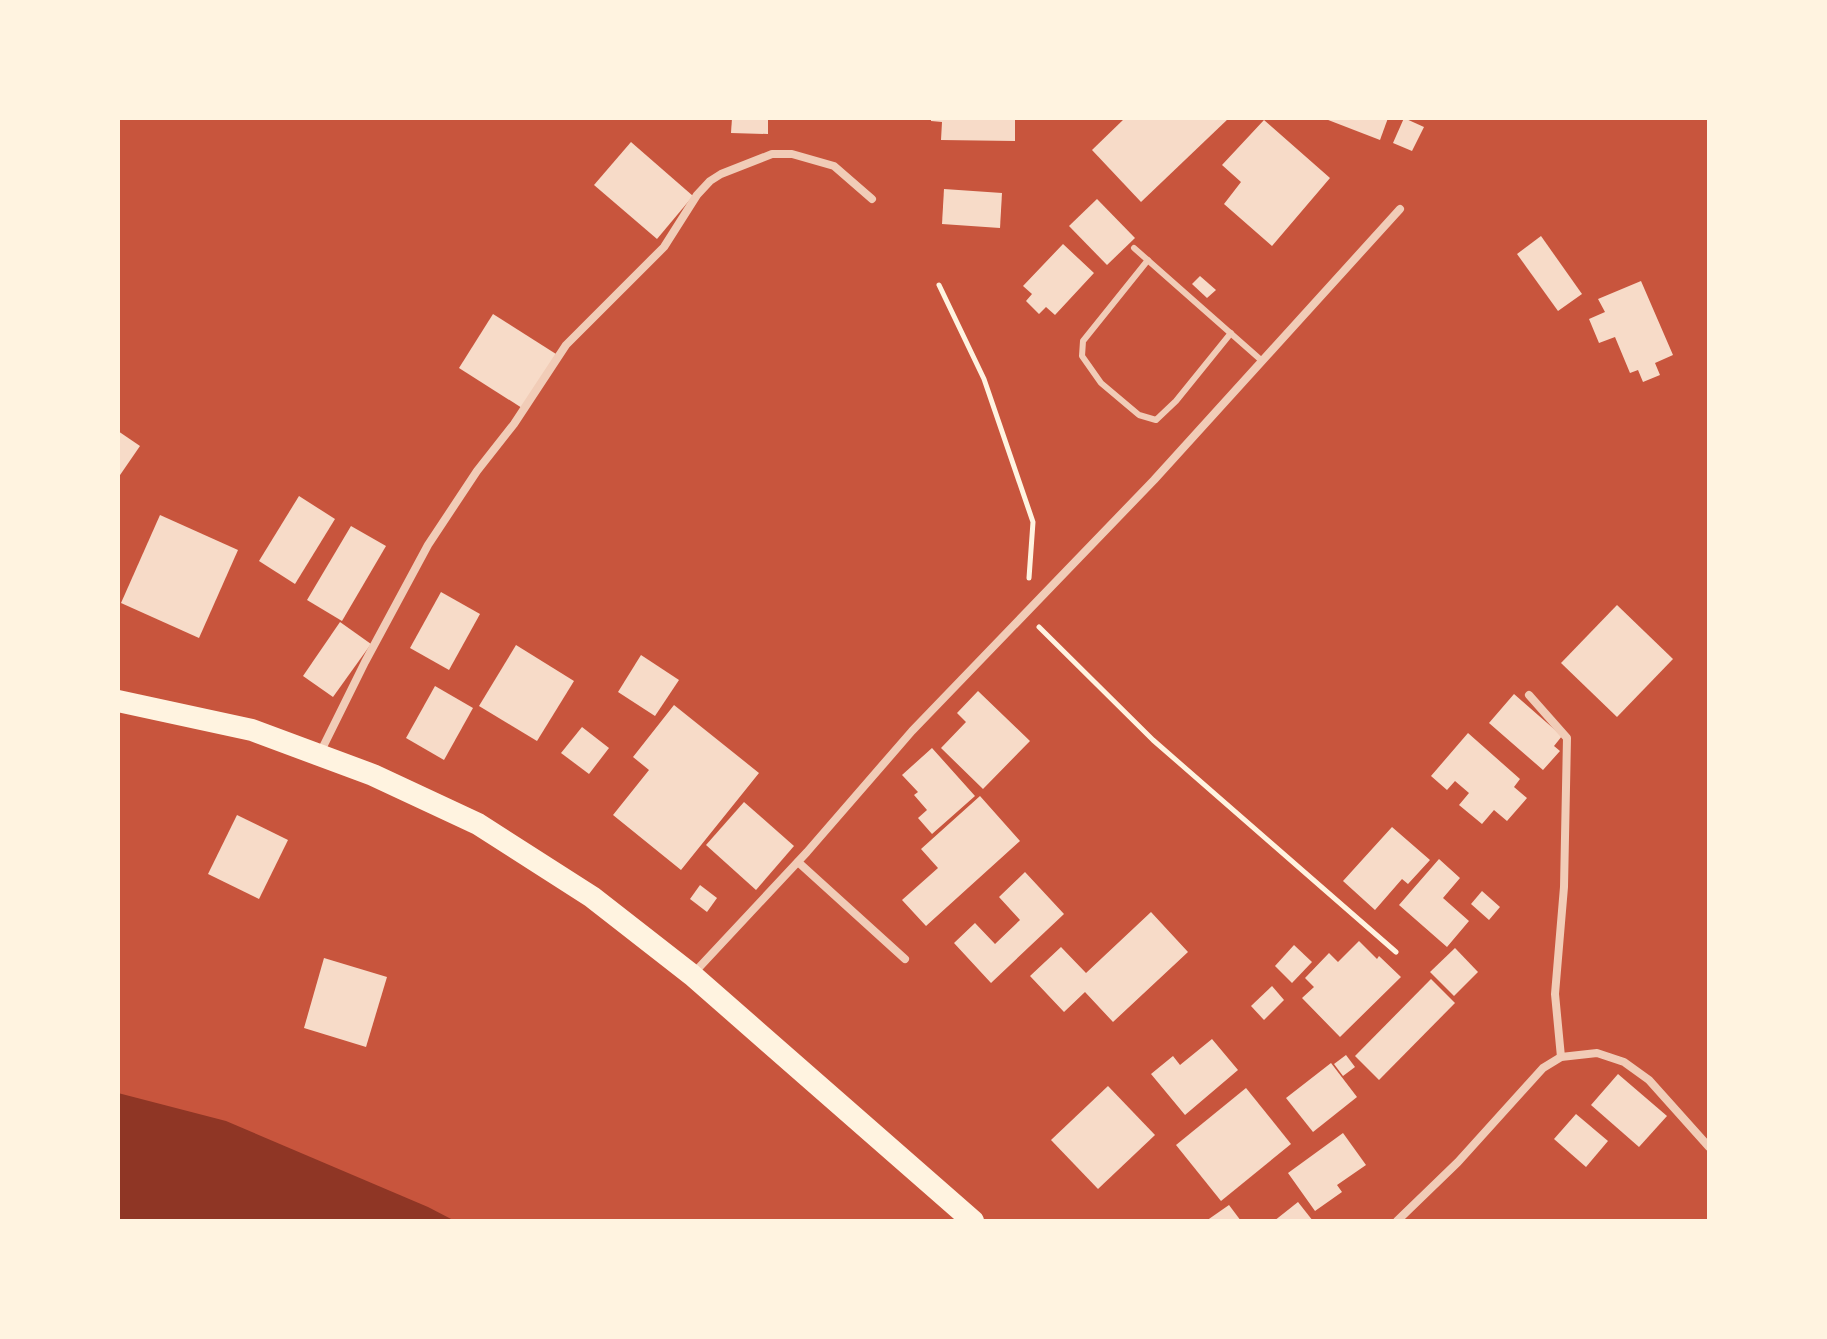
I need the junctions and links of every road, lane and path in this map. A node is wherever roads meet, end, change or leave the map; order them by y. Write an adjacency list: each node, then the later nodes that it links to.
1 (872, 199): 11 (street)
2 (1400, 209): 7 (street)
3 (1134, 248): 4 (lane)
4 (1148, 260): 6 (lane); 6 (lane)
5 (939, 285): 8 (path)
6 (1231, 333): 7 (lane)
7 (1261, 360): 8 (street)
8 (1027, 614): 12 (street); 13 (path)
9 (1529, 695): 16 (street)
10 (118, 701): 11 (highway)
11 (319, 755): 15 (highway)
12 (798, 862): 14 (street); 15 (street)
13 (1396, 952)
14 (905, 959)
15 (692, 975): 18 (highway)
16 (1561, 1057): 17 (street); 19 (street)
17 (1709, 1147)
18 (973, 1221)
19 (1397, 1221)

